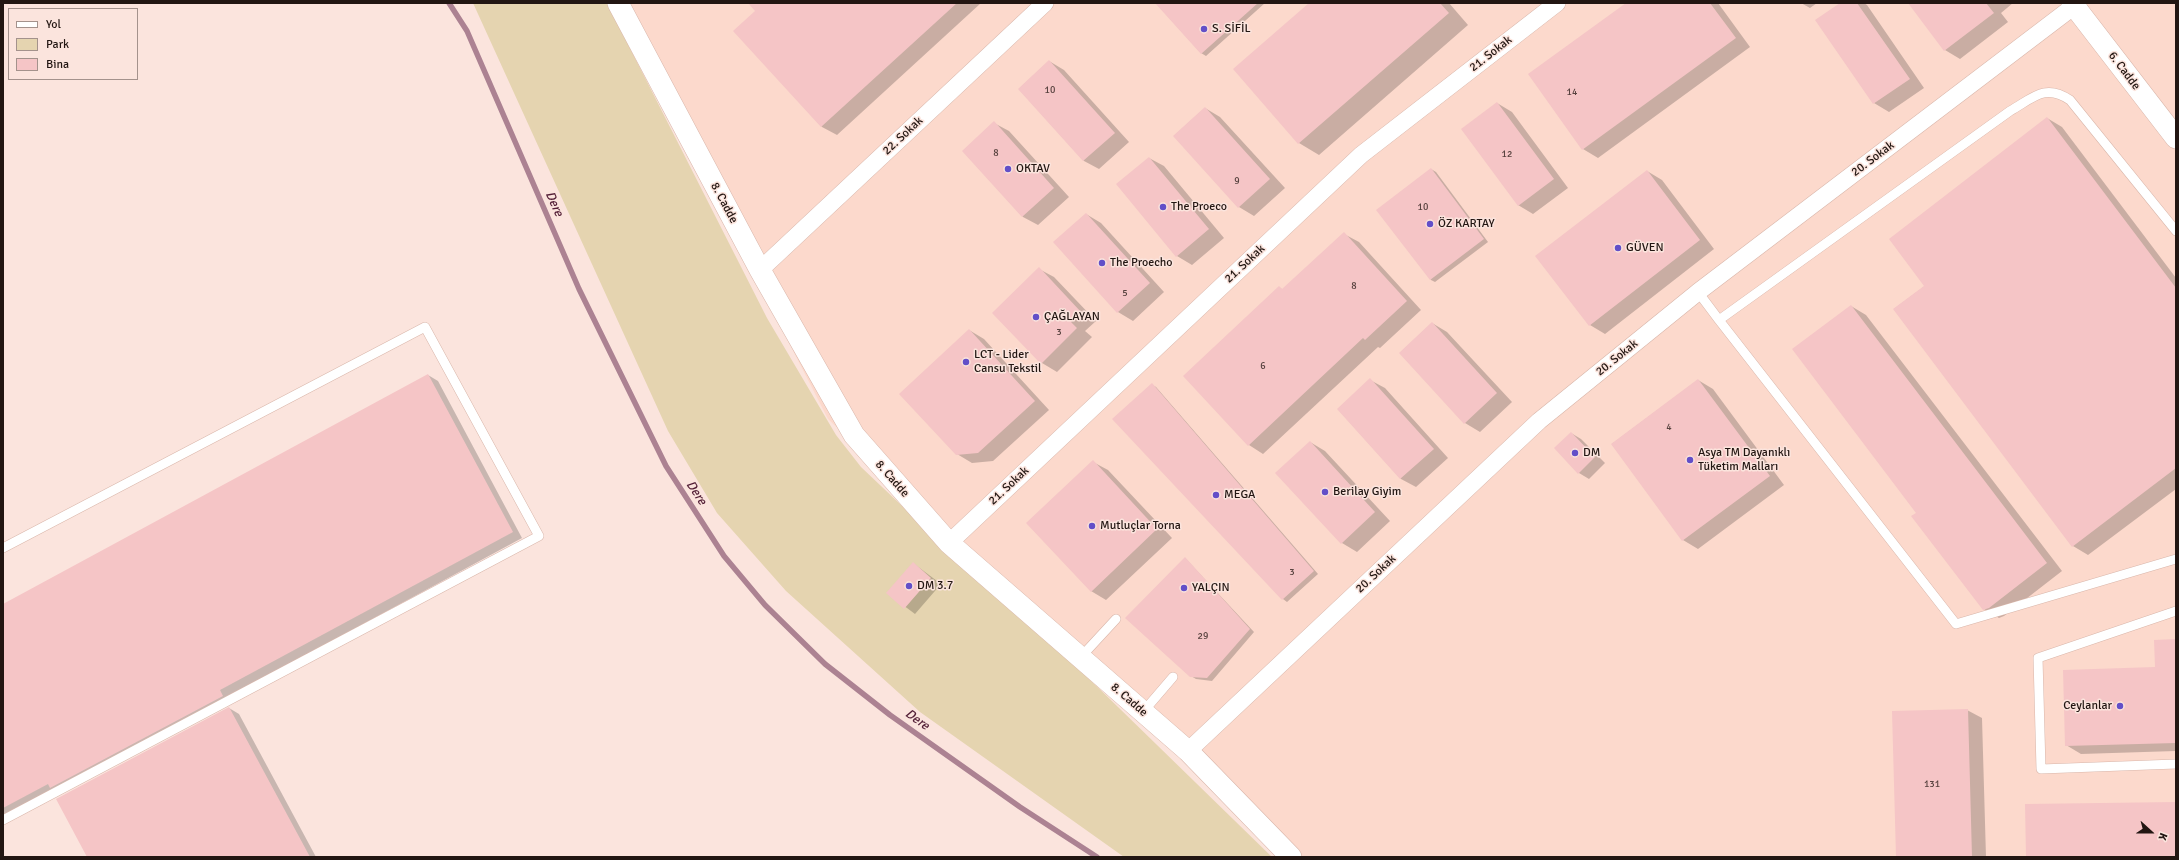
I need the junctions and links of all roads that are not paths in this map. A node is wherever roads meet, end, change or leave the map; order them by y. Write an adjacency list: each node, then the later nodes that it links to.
1 (618, 3): 7 (street, 8. Cadde)
2 (1045, 3): 7 (street, 22. Sokak)
3 (1557, 3): 10 (street, 21. Sokak)
4 (2075, 4): 5 (street, 6. Cadde); 8 (street, 20. Sokak)
5 (2176, 138)
6 (2176, 231): 9 (lane)
7 (760, 270): 10 (street, 8. Cadde)
8 (1698, 292): 9 (lane); 18 (street, 20. Sokak)
9 (1719, 320): 12 (lane)
10 (948, 543): 15 (street, 8. Cadde)
11 (3, 548): 20 (lane)
12 (2176, 559)
13 (2176, 611): 19 (lane)
14 (1116, 619): 15 (lane)
15 (1080, 658): 17 (street, 8. Cadde)
16 (1173, 677): 17 (lane)
17 (1143, 712): 18 (street, 8. Cadde)
18 (1188, 751): 21 (street, 8. Cadde)
19 (2176, 764)
20 (3, 820)
21 (1291, 857)

